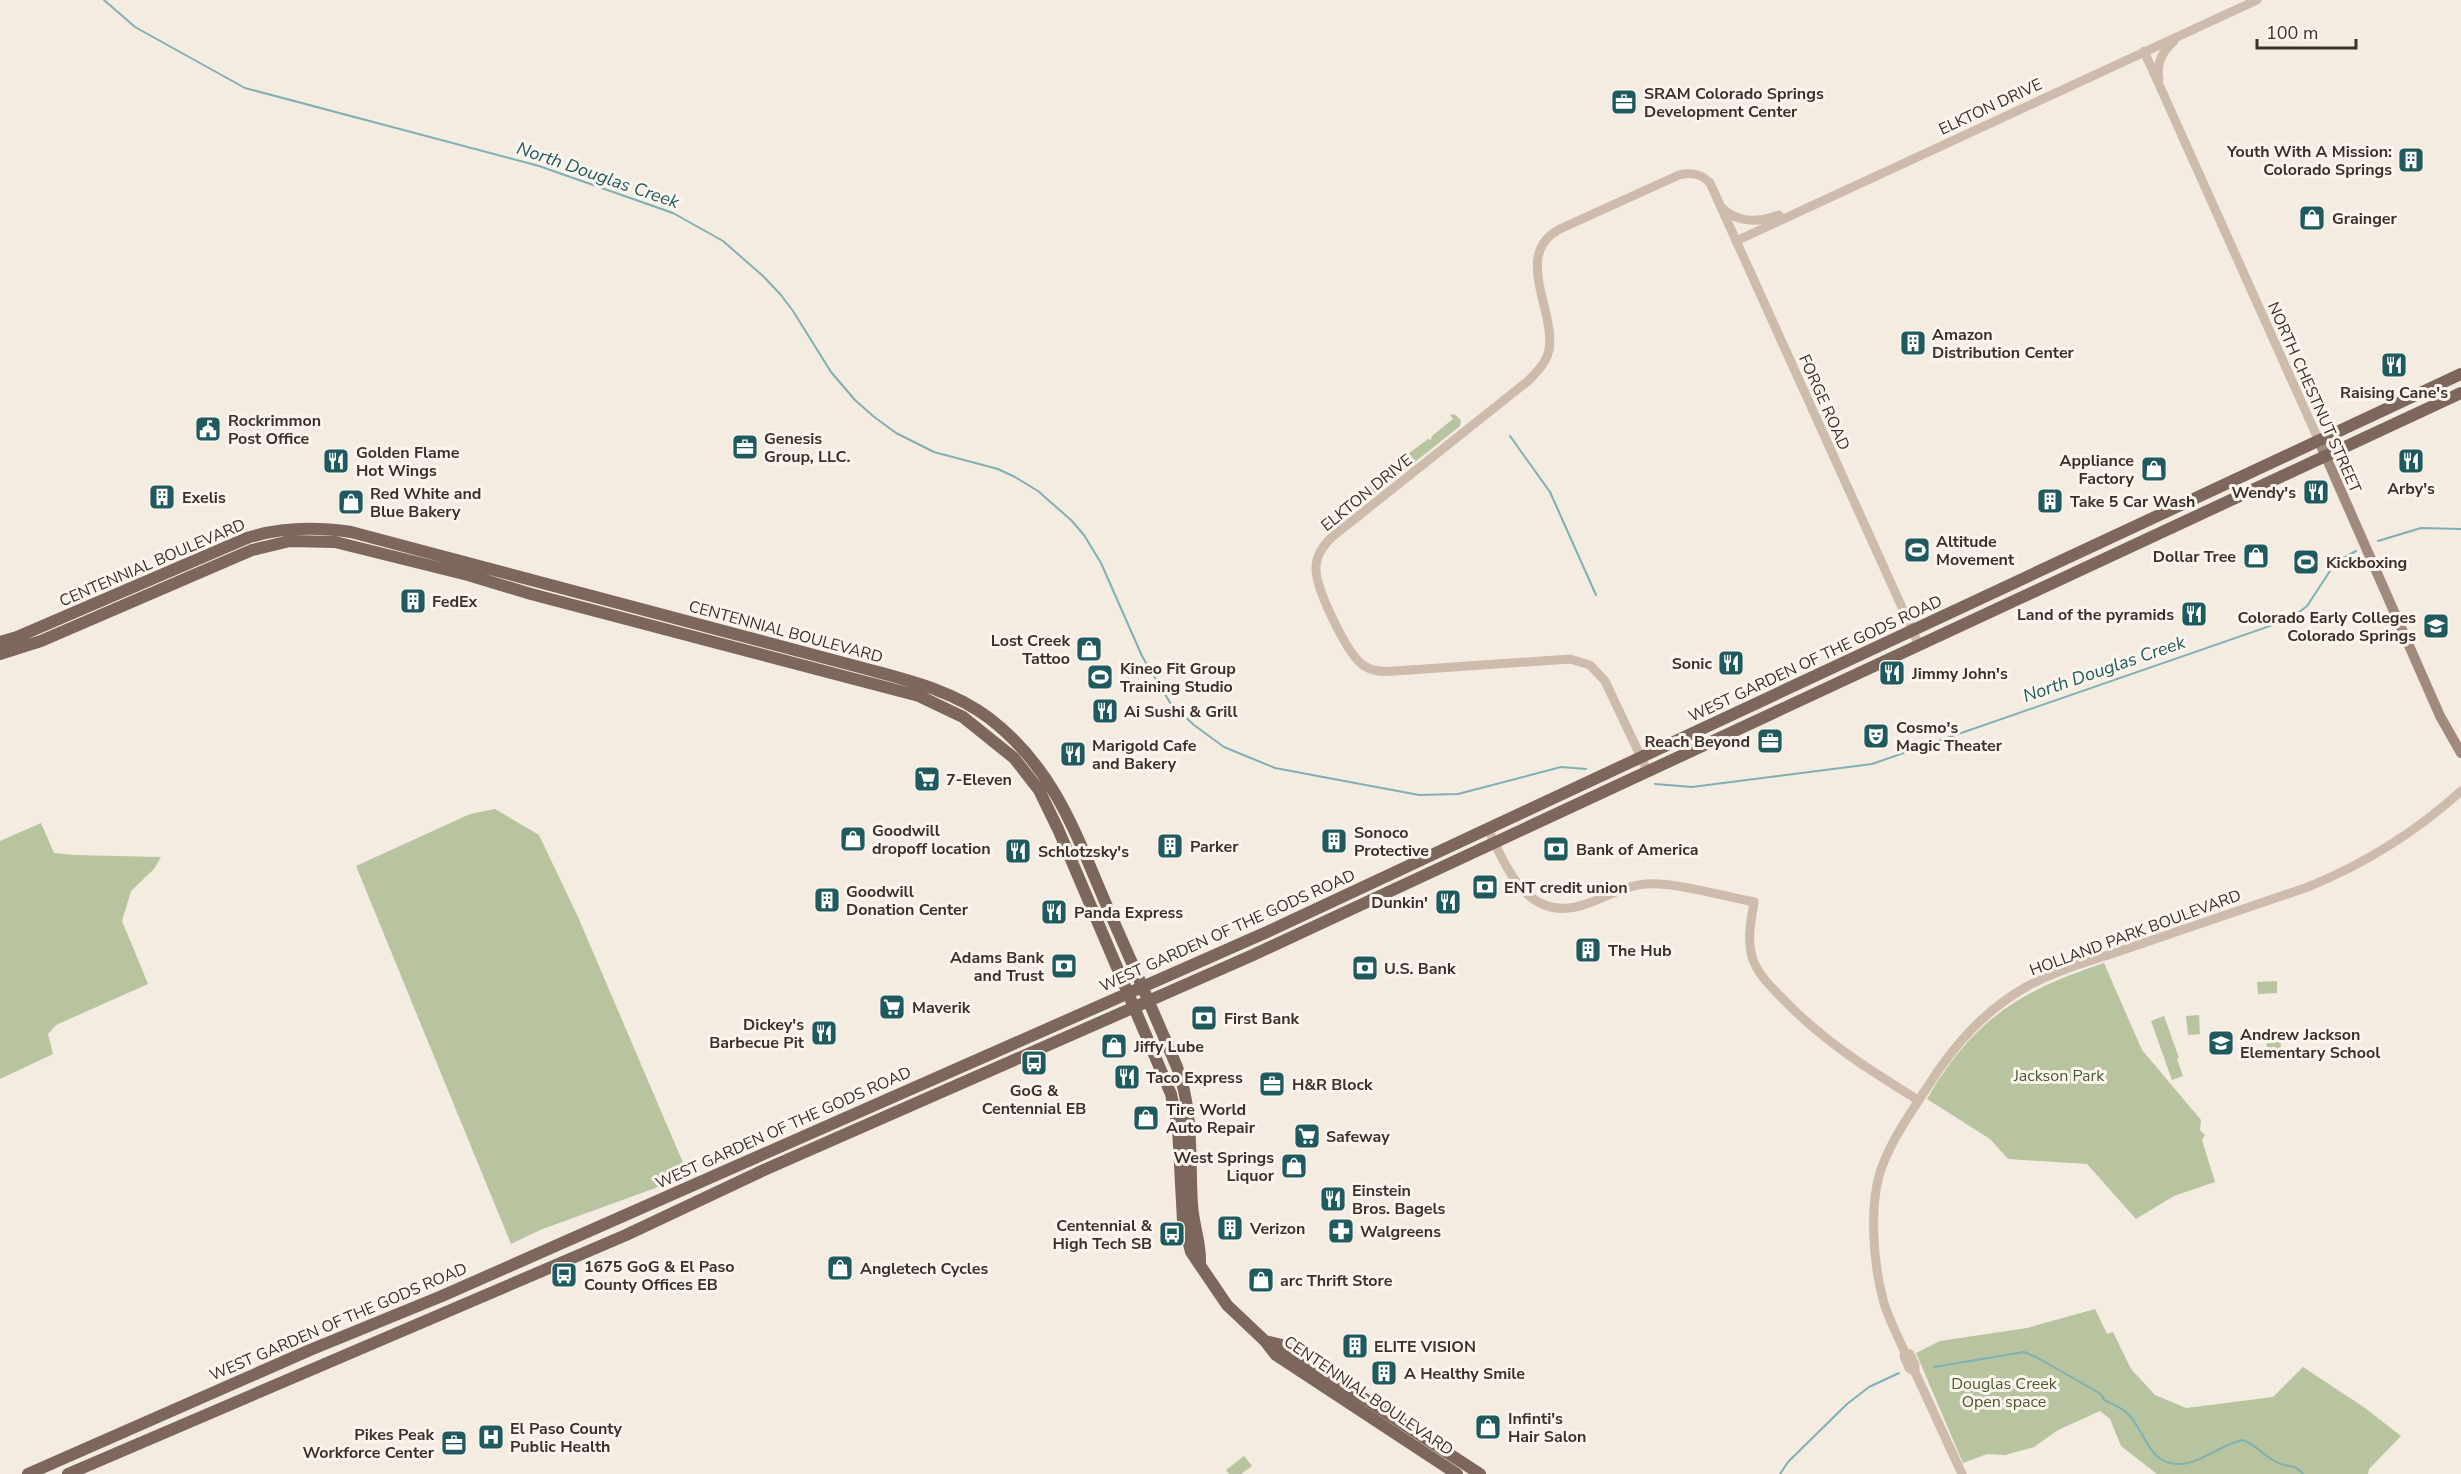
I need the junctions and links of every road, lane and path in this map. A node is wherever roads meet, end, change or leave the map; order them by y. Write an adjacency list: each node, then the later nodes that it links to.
1 (2257, 0): 2 (street, ELKTON DRIVE)
2 (2186, 32): 3 (street, ELKTON DRIVE); 4 (street)
3 (2144, 51): 4 (street, NORTH CHESTNUT STREET); 6 (street, ELKTON DRIVE)
4 (2163, 93): 11 (street, NORTH CHESTNUT STREET)
5 (1699, 174): 7 (street, FORGE ROAD); 20 (street, ELKTON DRIVE)
6 (1813, 204): 7 (street); 8 (street, ELKTON DRIVE)
7 (1721, 206): 8 (street, FORGE ROAD)
8 (1736, 241): 15 (street, FORGE ROAD)
9 (2461, 374): 11 (main road, WEST GARDEN OF THE GODS ROAD)
10 (2461, 393): 12 (main road, WEST GARDEN OF THE GODS ROAD)
11 (2319, 441): 12 (main road, NORTH CHESTNUT STREET); 15 (main road, WEST GARDEN OF THE GODS ROAD)
12 (2326, 457): 17 (main road, WEST GARDEN OF THE GODS ROAD); 19 (main road, NORTH CHESTNUT STREET)
13 (630, 620): 14 (main road); 18 (main road, CENTENNIAL BOULEVARD); 26 (main road, CENTENNIAL BOULEVARD)
14 (722, 631): 16 (main road, CENTENNIAL BOULEVARD); 25 (main road, CENTENNIAL BOULEVARD)
15 (1913, 632): 17 (street, FORGE ROAD); 20 (main road, WEST GARDEN OF THE GODS ROAD)
16 (0, 642)
17 (1919, 645): 21 (main road, WEST GARDEN OF THE GODS ROAD)
18 (0, 654)
19 (2461, 753)
20 (1641, 757): 21 (street, ELKTON DRIVE); 23 (main road, WEST GARDEN OF THE GODS ROAD)
21 (1648, 772): 24 (main road, WEST GARDEN OF THE GODS ROAD)
22 (2461, 791): 29 (street, HOLLAND PARK BOULEVARD)
23 (1488, 829): 24 (street); 25 (main road, WEST GARDEN OF THE GODS ROAD)
24 (1494, 843): 27 (main road, WEST GARDEN OF THE GODS ROAD); 29 (street)
25 (1142, 987): 26 (main road, WEST GARDEN OF THE GODS ROAD); 27 (main road, CENTENNIAL BOULEVARD)
26 (1128, 994): 28 (main road, CENTENNIAL BOULEVARD); 30 (main road, WEST GARDEN OF THE GODS ROAD)
27 (1148, 1002): 28 (main road, WEST GARDEN OF THE GODS ROAD); 32 (main road, CENTENNIAL BOULEVARD)
28 (1134, 1008): 31 (main road, WEST GARDEN OF THE GODS ROAD); 32 (main road, CENTENNIAL BOULEVARD)
29 (1918, 1101): 38 (street, HOLLAND PARK BOULEVARD)
30 (876, 1105): 31 (main road); 34 (main road, WEST GARDEN OF THE GODS ROAD)
31 (764, 1170): 35 (main road, WEST GARDEN OF THE GODS ROAD)
32 (1200, 1263): 33 (main road, CENTENNIAL BOULEVARD)
33 (1265, 1341): 36 (main road, CENTENNIAL BOULEVARD); 37 (main road, CENTENNIAL BOULEVARD)
34 (28, 1474)
35 (68, 1474)
36 (1457, 1474)
37 (1480, 1474)
38 (1962, 1474)

